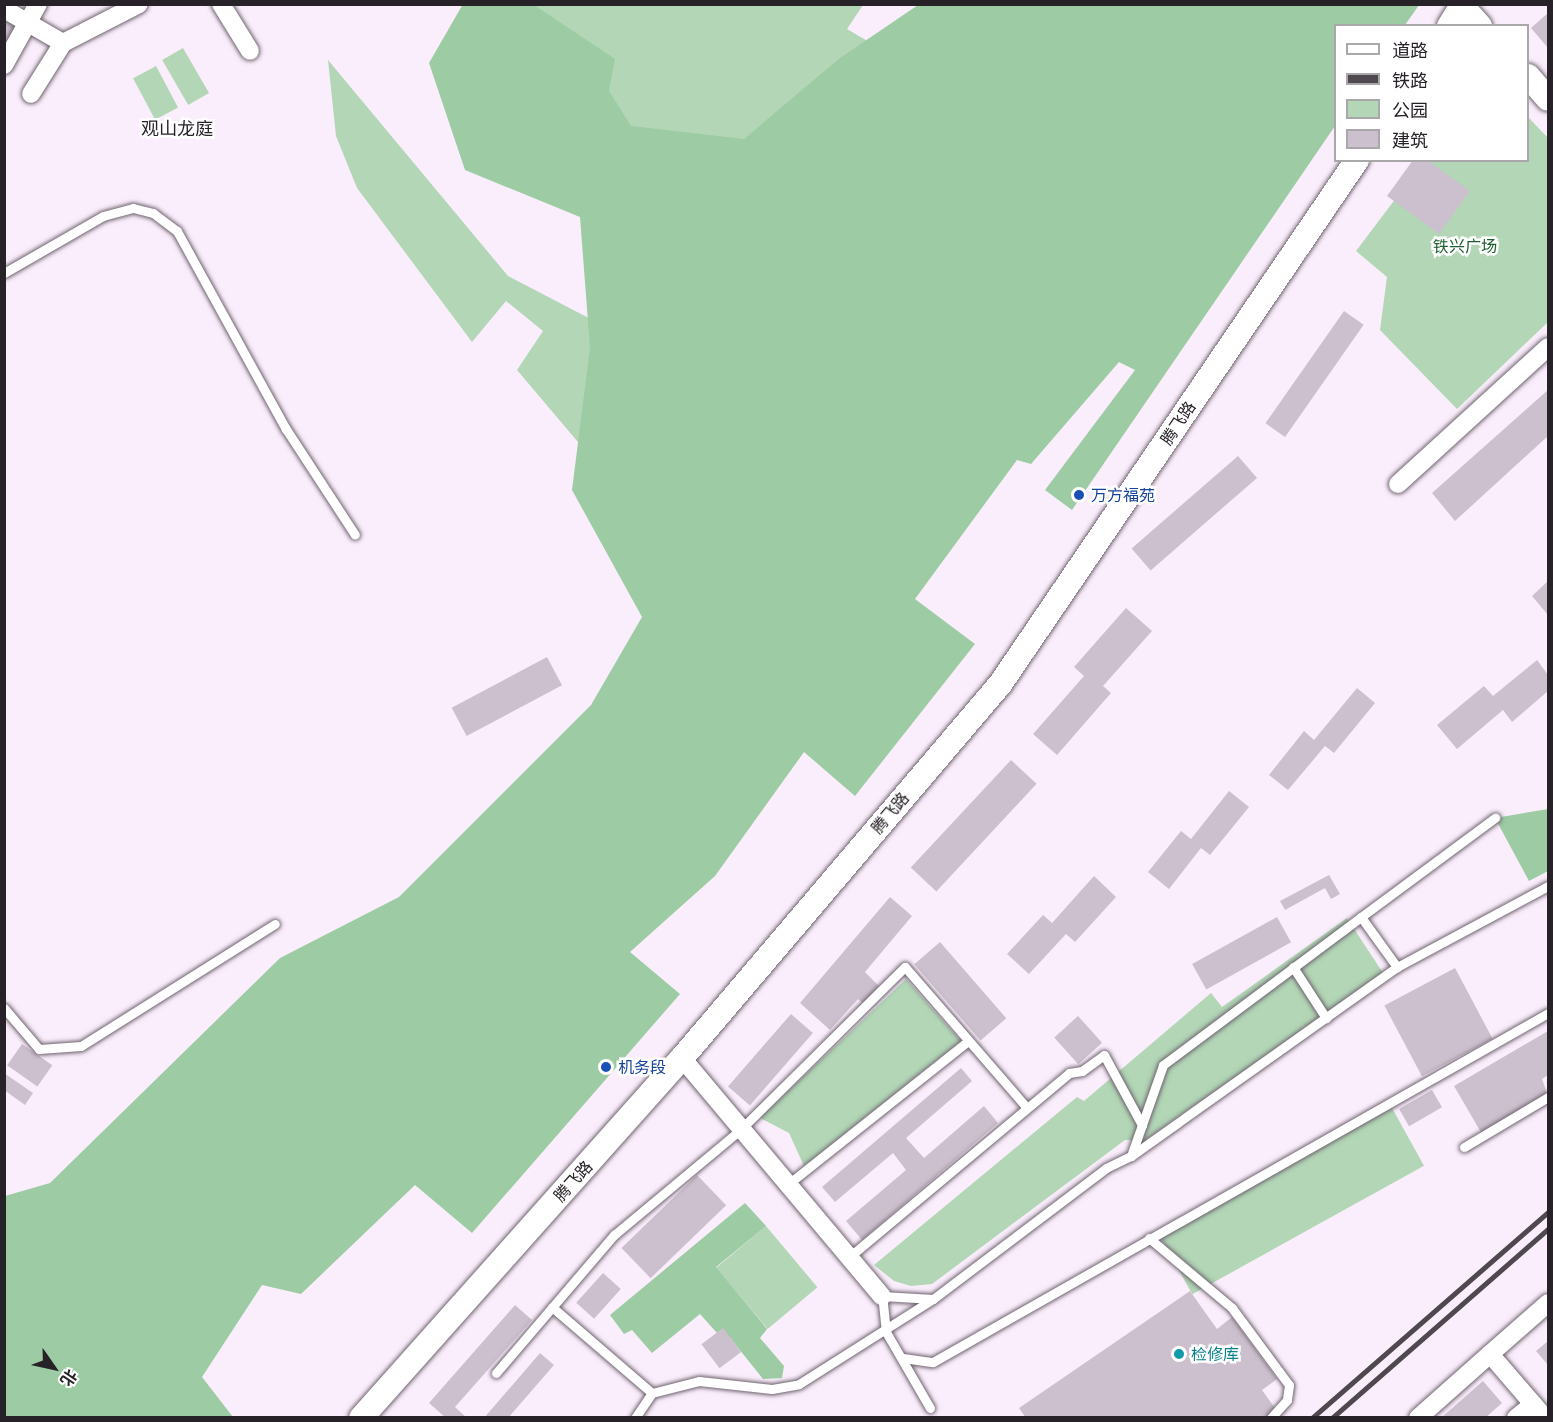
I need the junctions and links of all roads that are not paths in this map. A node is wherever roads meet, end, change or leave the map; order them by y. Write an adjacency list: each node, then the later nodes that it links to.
1 (38, 4): 6 (street)
2 (139, 4): 8 (street)
3 (221, 4): 9 (street)
4 (4, 9): 6 (street)
5 (1458, 12): 7 (street)
6 (28, 21): 8 (street); 10 (street)
7 (1477, 24)
8 (63, 43): 12 (street)
9 (250, 51)
10 (4, 64)
11 (1529, 78): 13 (street)
12 (31, 94)
13 (1548, 99)
14 (1356, 162): 29 (street, 腾飞路)
15 (4, 273): 18 (lane)
16 (1546, 353): 17 (street)
17 (1398, 484)
18 (355, 535)
19 (1495, 818): 21 (lane)
20 (1548, 886): 24 (lane)
21 (1361, 917): 23 (lane); 24 (lane)
22 (275, 924): 25 (lane)
23 (1293, 967): 27 (lane); 32 (lane)
24 (1397, 967): 27 (lane)
25 (4, 1008)
26 (1548, 1013): 37 (lane)
27 (1326, 1018): 35 (lane)
28 (968, 1041): 31 (lane); 33 (lane); 36 (lane)
29 (682, 1058): 33 (street); 50 (street, 腾飞路)
30 (1548, 1097): 34 (lane)
31 (1027, 1108): 32 (lane); 38 (lane)
32 (1142, 1125): 35 (lane)
33 (740, 1130): 36 (street); 42 (lane)
34 (1464, 1147)
35 (1131, 1155): 40 (lane)
36 (786, 1186): 38 (street)
37 (1149, 1238): 45 (lane); 52 (lane)
38 (848, 1258): 39 (street)
39 (882, 1296): 40 (lane); 43 (lane)
40 (933, 1299): 43 (lane)
41 (1548, 1303): 44 (street)
42 (552, 1307): 46 (lane); 47 (lane)
43 (885, 1332): 45 (lane); 47 (lane)
44 (1490, 1354): 49 (street); 53 (street)
45 (903, 1358): 48 (lane)
46 (496, 1373)
47 (652, 1393): 51 (lane)
48 (930, 1408)
49 (1541, 1408): 54 (street)
50 (361, 1418)
51 (634, 1418)
52 (1271, 1418)
53 (1418, 1418)
54 (1516, 1418)

